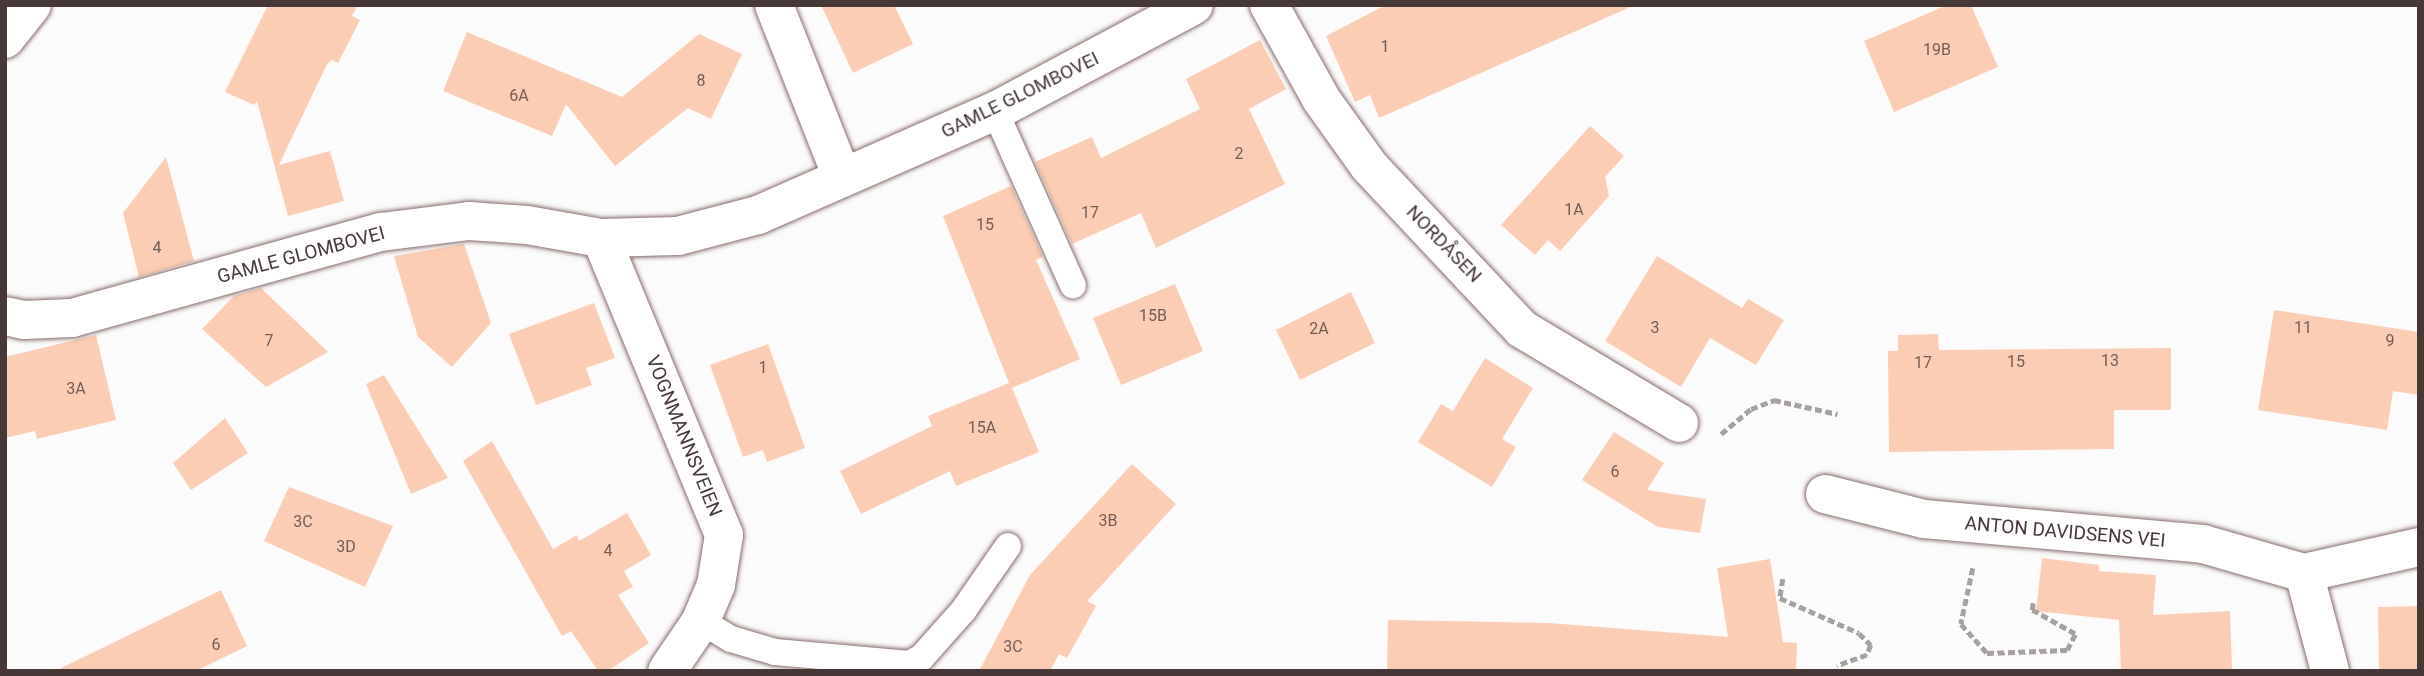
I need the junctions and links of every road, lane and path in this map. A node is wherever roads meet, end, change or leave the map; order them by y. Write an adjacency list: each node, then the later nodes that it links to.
1 (32, 5): 5 (street)
2 (774, 5): 7 (street)
3 (1194, 5): 6 (street, GAMLE GLOMBOVEI)
4 (1269, 5): 12 (street, NORDÅSEN)
5 (5, 38)
6 (995, 111): 7 (street, GAMLE GLOMBOVEI); 9 (lane)
7 (842, 177): 8 (street, GAMLE GLOMBOVEI)
8 (601, 238): 10 (street, GAMLE GLOMBOVEI); 20 (street, VOGNMANNSVEIEN)
9 (1073, 285)
10 (5, 316)
11 (1837, 414): 12 (path)
12 (1679, 423)
13 (1825, 494): 17 (street, ANTON DAVIDSENS VEI)
14 (1008, 546): 20 (lane)
15 (2419, 547): 17 (street, ANTON DAVIDSENS VEI)
16 (1973, 568): 19 (path)
17 (2304, 573): 23 (street)
18 (1783, 579): 21 (path)
19 (2033, 602)
20 (701, 621): 22 (street, VOGNMANNSVEIEN)
21 (1837, 666)
22 (667, 671)
23 (2329, 671)

